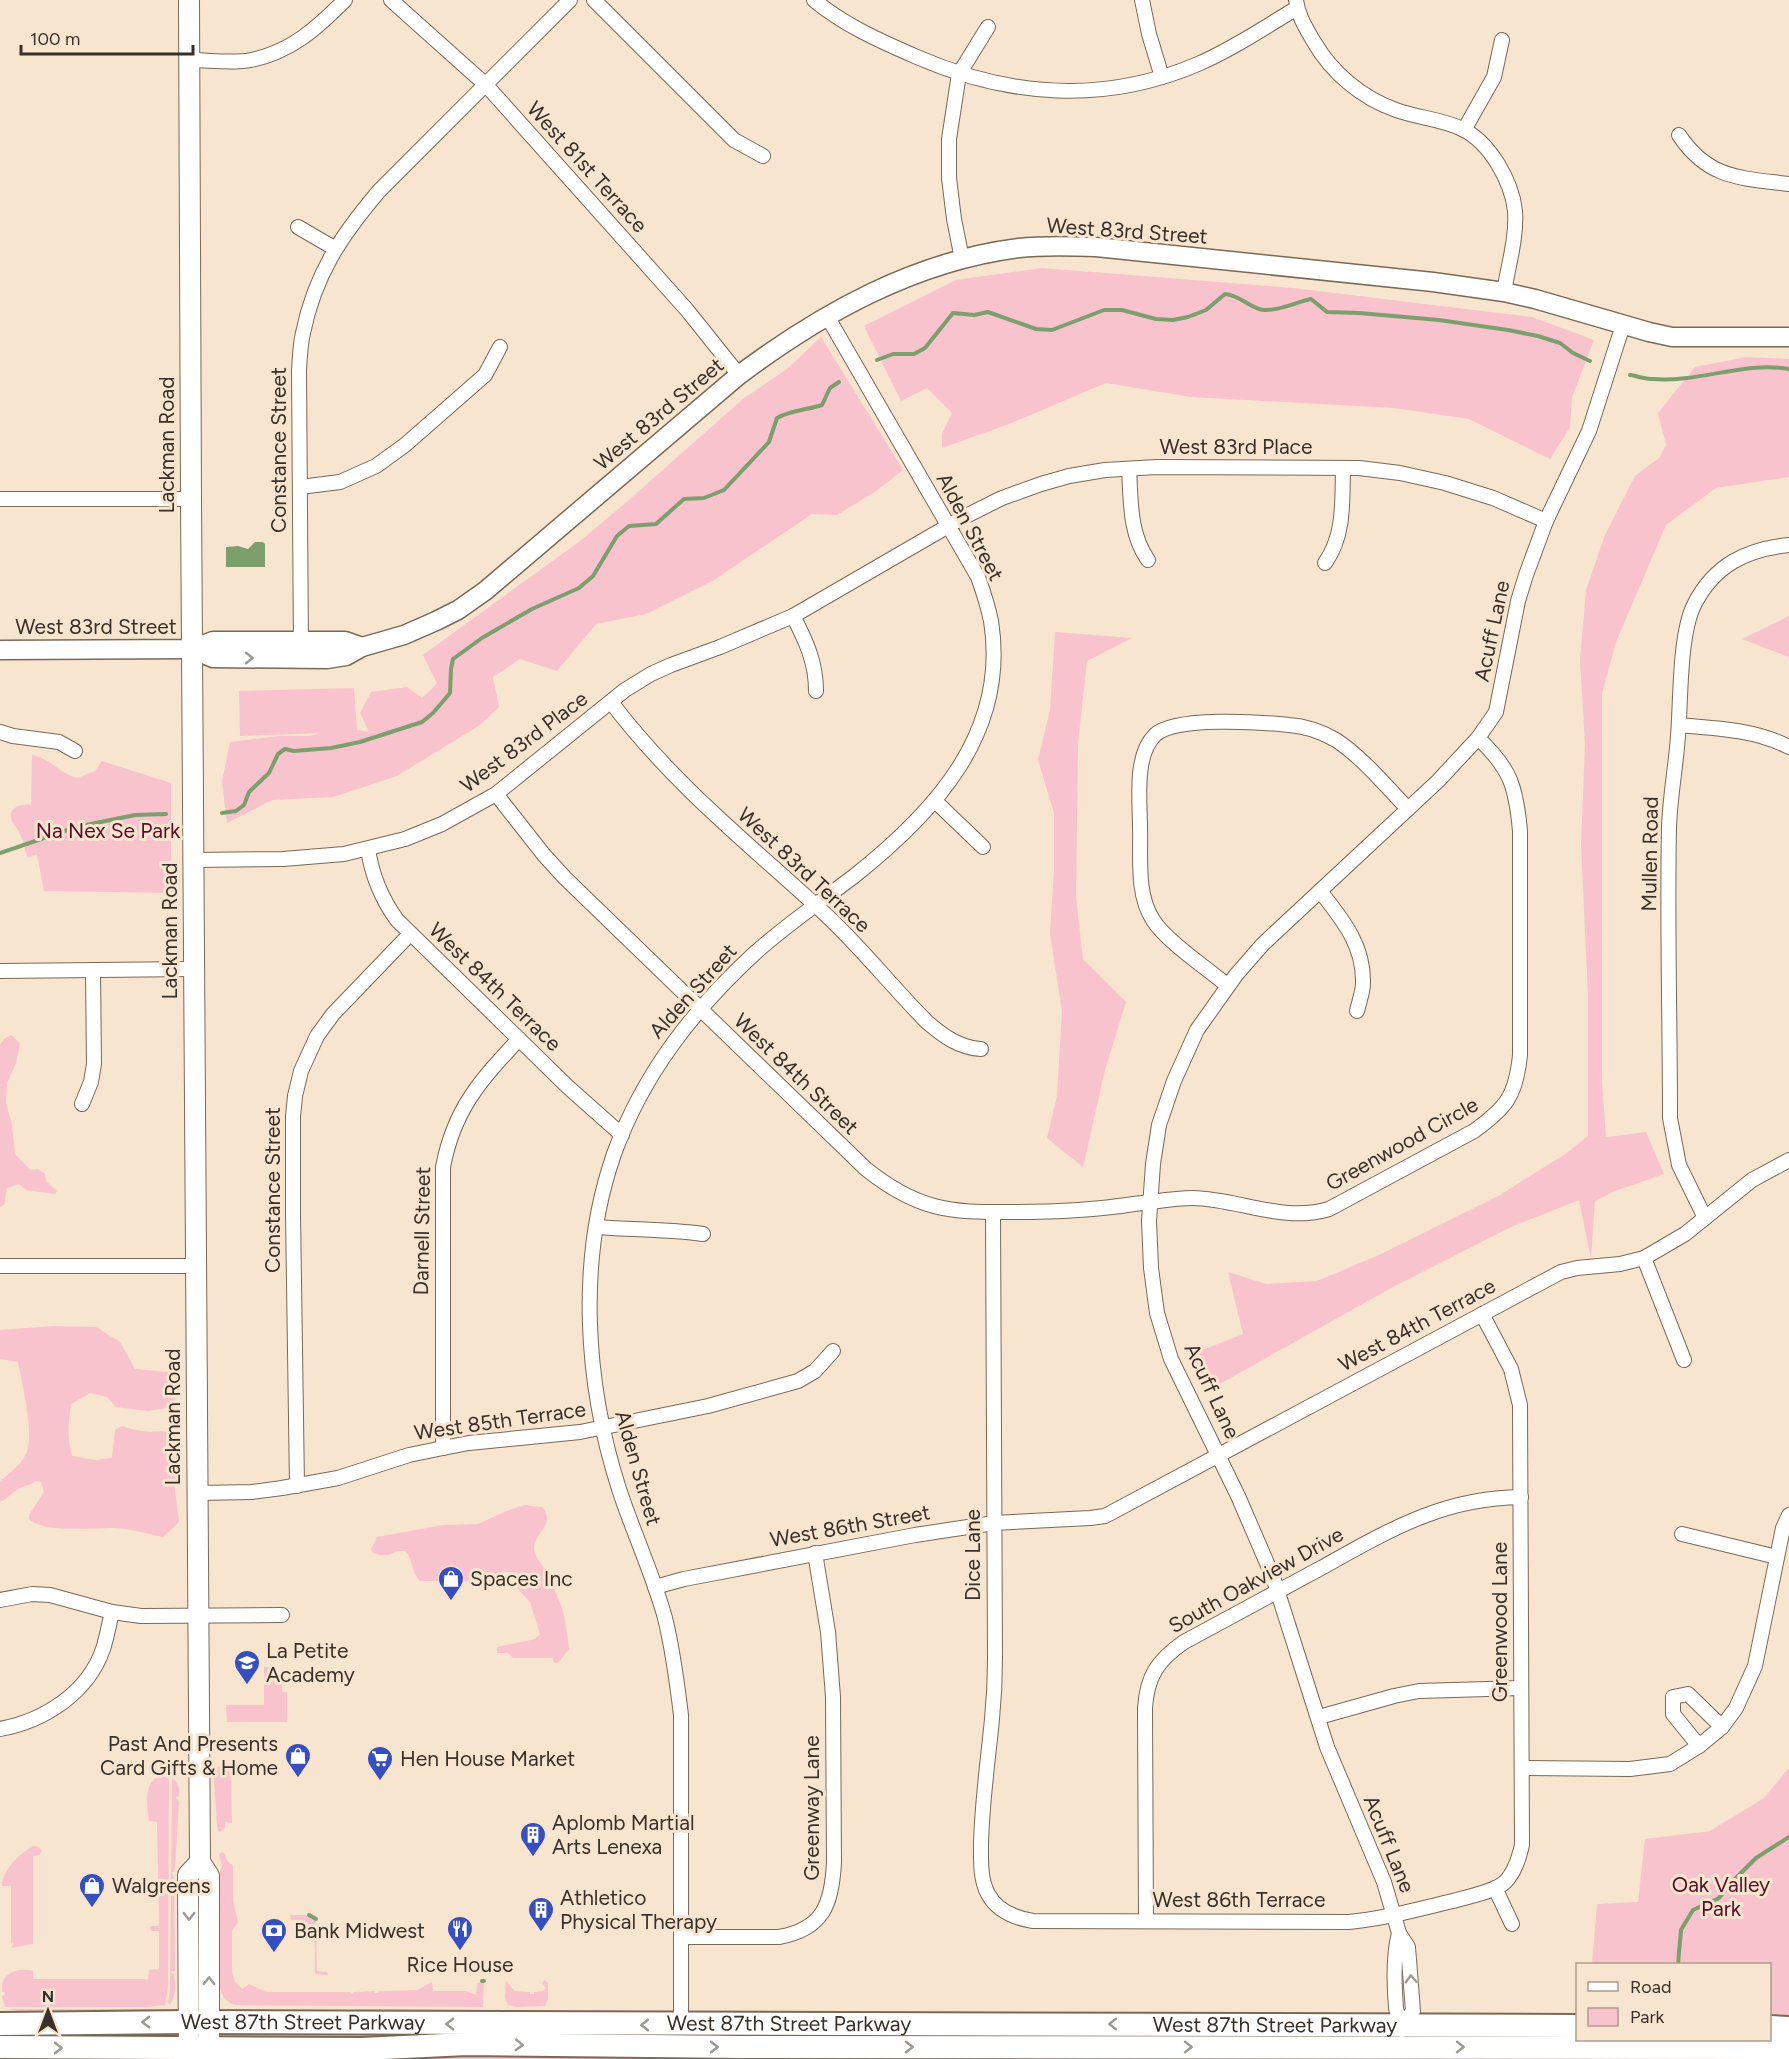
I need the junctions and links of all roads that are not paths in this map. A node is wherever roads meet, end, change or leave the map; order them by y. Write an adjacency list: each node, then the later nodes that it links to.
1 (189, 0): 11 (main road, Lackman Road)
2 (345, 0): 11 (street)
3 (391, 0): 14 (street, West 81st Terrace)
4 (570, 0): 14 (street, Constance Street)
5 (594, 0): 17 (street)
6 (814, 0): 12 (street)
7 (1142, 0): 13 (street)
8 (1296, 4): 13 (street); 15 (street)
9 (988, 27): 12 (street)
10 (1502, 40): 15 (street)
11 (190, 60): 31 (main road, Lackman Road)
12 (959, 74): 13 (street); 21 (street)
13 (1162, 77)
14 (486, 85): 20 (street, Constance Street); 27 (street, West 81st Terrace)
15 (1464, 130): 22 (street)
16 (1678, 135): 18 (street)
17 (763, 156)
18 (1789, 184)
19 (298, 227): 20 (street)
20 (334, 248): 30 (street, Constance Street)
21 (962, 259): 22 (street, West 83rd Street); 23 (street, West 83rd Street)
22 (1504, 292): 24 (street, West 83rd Street)
23 (827, 316): 27 (street, West 83rd Street); 34 (street, Alden Street)
24 (1623, 325): 25 (street, West 83rd Street); 33 (street, Acuff Lane)
25 (1789, 338)
26 (500, 347): 30 (street)
27 (739, 375): 41 (street, West 83rd Street)
28 (1343, 468): 29 (street, West 83rd Place); 33 (street, West 83rd Place); 37 (street)
29 (1129, 469): 34 (street, West 83rd Place); 36 (street)
30 (300, 487): 41 (street, Constance Street)
31 (191, 499): 32 (street); 39 (main road, Lackman Road)
32 (0, 500)
33 (1546, 521): 46 (street, Acuff Lane)
34 (948, 526): 38 (street, West 83rd Place); 50 (street, Alden Street)
35 (1789, 544): 44 (street, Mullen Road)
36 (1148, 560)
37 (1325, 563)
38 (793, 616): 42 (street); 43 (street, West 83rd Place)
39 (192, 649): 40 (street, West 83rd Street); 41 (street, West 83rd Street); 54 (main road, Lackman Road)
40 (0, 650)
41 (301, 650)
42 (816, 691)
43 (611, 702): 49 (street, West 83rd Place); 56 (street, West 83rd Terrace)
44 (1679, 725): 47 (street); 71 (street, Mullen Road)
45 (0, 732): 48 (street)
46 (1478, 738): 51 (street, Acuff Lane); 69 (street, Greenwood Circle)
47 (1789, 747)
48 (75, 751)
49 (496, 794): 53 (street, West 83rd Place); 62 (street, West 84th Street)
50 (935, 801): 52 (street); 56 (street, Alden Street)
51 (1408, 808): 55 (street, Acuff Lane); 61 (street)
52 (983, 847)
53 (368, 849): 54 (street, West 83rd Place); 57 (street, West 84th Terrace)
54 (194, 860): 58 (main road, Lackman Road)
55 (1320, 891): 61 (street, Acuff Lane); 63 (street)
56 (815, 905): 62 (street, Alden Street); 65 (street, West 83rd Terrace)
57 (410, 934): 64 (street, West 84th Terrace); 83 (street, Constance Street)
58 (194, 969): 59 (street); 76 (main road, Lackman Road)
59 (93, 970): 60 (street); 66 (street)
60 (0, 971)
61 (1228, 986): 69 (street, Acuff Lane)
62 (699, 1010): 67 (street, Alden Street); 70 (street, West 84th Street)
63 (1357, 1011)
64 (519, 1040): 67 (street, West 84th Terrace); 81 (street, Darnell Street)
65 (981, 1049)
66 (82, 1104)
67 (622, 1135): 72 (street, Alden Street)
68 (1789, 1160): 71 (street, West 84th Terrace)
69 (1150, 1201): 70 (street, West 84th Street); 82 (street, Acuff Lane)
70 (993, 1212): 87 (street, Dice Lane)
71 (1705, 1218): 74 (street, West 84th Terrace)
72 (597, 1227): 73 (street); 80 (street, Alden Street)
73 (703, 1234)
74 (1644, 1258): 77 (street, West 84th Terrace); 79 (street)
75 (0, 1266): 76 (street)
76 (196, 1266): 84 (main road, Lackman Road)
77 (1482, 1314): 82 (street, West 84th Terrace); 85 (street, Greenwood Lane)
78 (833, 1351): 80 (street, West 85th Terrace)
79 (1684, 1360)
80 (603, 1427): 81 (street, West 85th Terrace); 91 (street, Alden Street)
81 (443, 1448): 83 (street, West 85th Terrace)
82 (1219, 1455): 87 (street, West 86th Street); 92 (street, Acuff Lane)
83 (297, 1486): 84 (street, West 85th Terrace)
84 (198, 1493): 95 (main road, Lackman Road)
85 (1521, 1497): 92 (street, South Oakview Drive); 97 (street, Greenwood Lane)
86 (1789, 1515): 90 (street)
87 (994, 1523): 89 (street, West 86th Street); 104 (street, Dice Lane)
88 (1682, 1534): 90 (street)
89 (815, 1553): 91 (street, West 86th Street); 108 (street, Greenway Lane)
90 (1776, 1557): 99 (street)
91 (655, 1587): 108 (street, Alden Street)
92 (1277, 1591): 98 (street, Acuff Lane); 106 (street, South Oakview Drive)
93 (0, 1600): 94 (street)
94 (112, 1612): 95 (street); 100 (street)
95 (198, 1615): 96 (street); 109 (main road, Lackman Road)
96 (282, 1615)
97 (1521, 1688): 98 (street); 102 (street, Greenwood Lane)
98 (1319, 1717): 105 (street, Acuff Lane)
99 (1722, 1727): 101 (street); 101 (street)
100 (0, 1729)
101 (1699, 1746): 102 (street)
102 (1523, 1768): 103 (street, Greenwood Lane)
103 (1495, 1888): 105 (street, West 86th Terrace); 107 (street)
104 (988, 1895): 106 (street, West 86th Terrace)
105 (1395, 1915): 106 (street, West 86th Terrace); 111 (street, Acuff Lane)
106 (1146, 1921)
107 (1512, 1924)
108 (681, 1937): 112 (street, Alden Street)
109 (199, 2022): 110 (main road, West 87th Street Parkway, one-way to 110); 112 (main road, West 87th Street Parkway, one-way to 109); 119 (main road, Lackman Road)
110 (0, 2024)
111 (1403, 2024): 112 (main road, West 87th Street Parkway, one-way to 112); 113 (main road, West 87th Street Parkway); 117 (street, Acuff Lane)
112 (681, 2025)
113 (1576, 2026)
114 (1771, 2027): 115 (main road)
115 (1789, 2028)
116 (0, 2047): 119 (main road, West 87th Street Parkway, one-way to 119)
117 (1402, 2047): 118 (main road, West 87th Street Parkway, one-way to 118); 119 (main road, West 87th Street Parkway, one-way to 117)
118 (1789, 2048)
119 (199, 2054)

